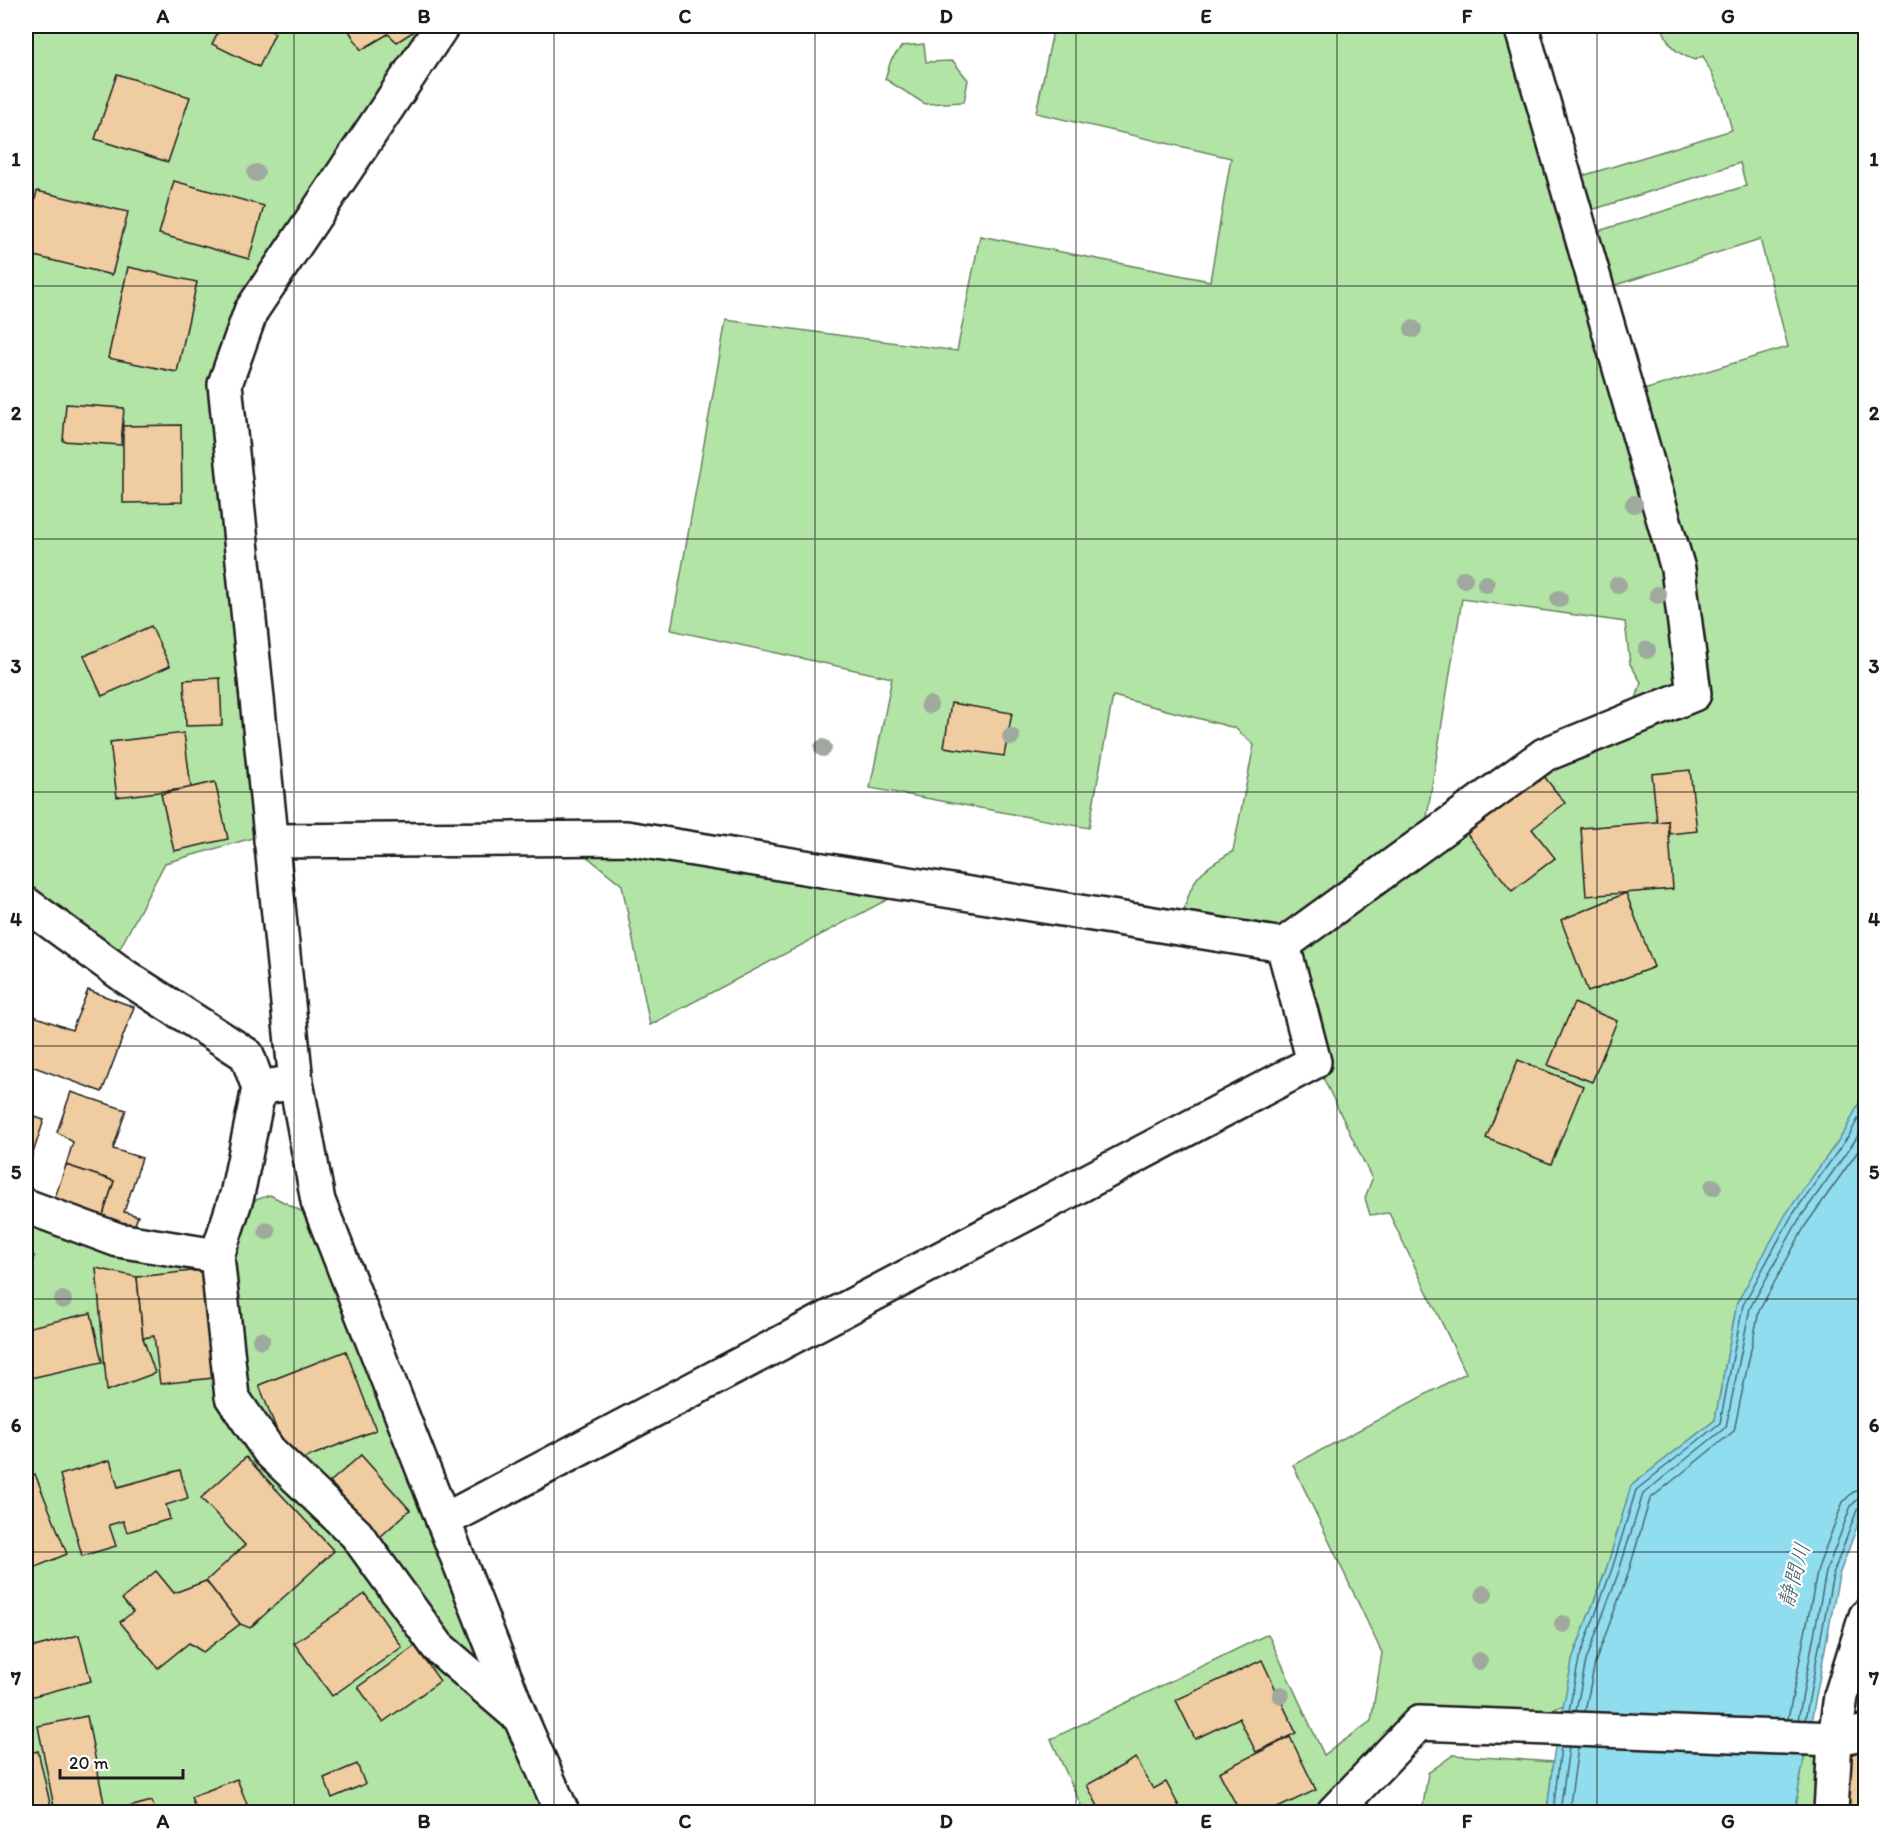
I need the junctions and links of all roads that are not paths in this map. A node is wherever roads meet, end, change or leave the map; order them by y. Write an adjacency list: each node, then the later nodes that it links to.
1 (442, 26): 3 (street)
2 (1521, 26): 5 (street)
3 (271, 841): 5 (street); 6 (street)
4 (26, 904): 7 (street)
5 (1283, 945): 10 (street)
6 (296, 1082): 7 (street); 10 (street)
7 (259, 1088): 9 (street)
8 (26, 1206): 9 (street)
9 (218, 1256): 12 (street)
10 (443, 1521): 12 (street)
11 (1866, 1616): 13 (street)
12 (521, 1719): 14 (street)
13 (1850, 1735): 15 (street); 16 (street)
14 (562, 1812)
15 (1334, 1812)
16 (1831, 1812)

